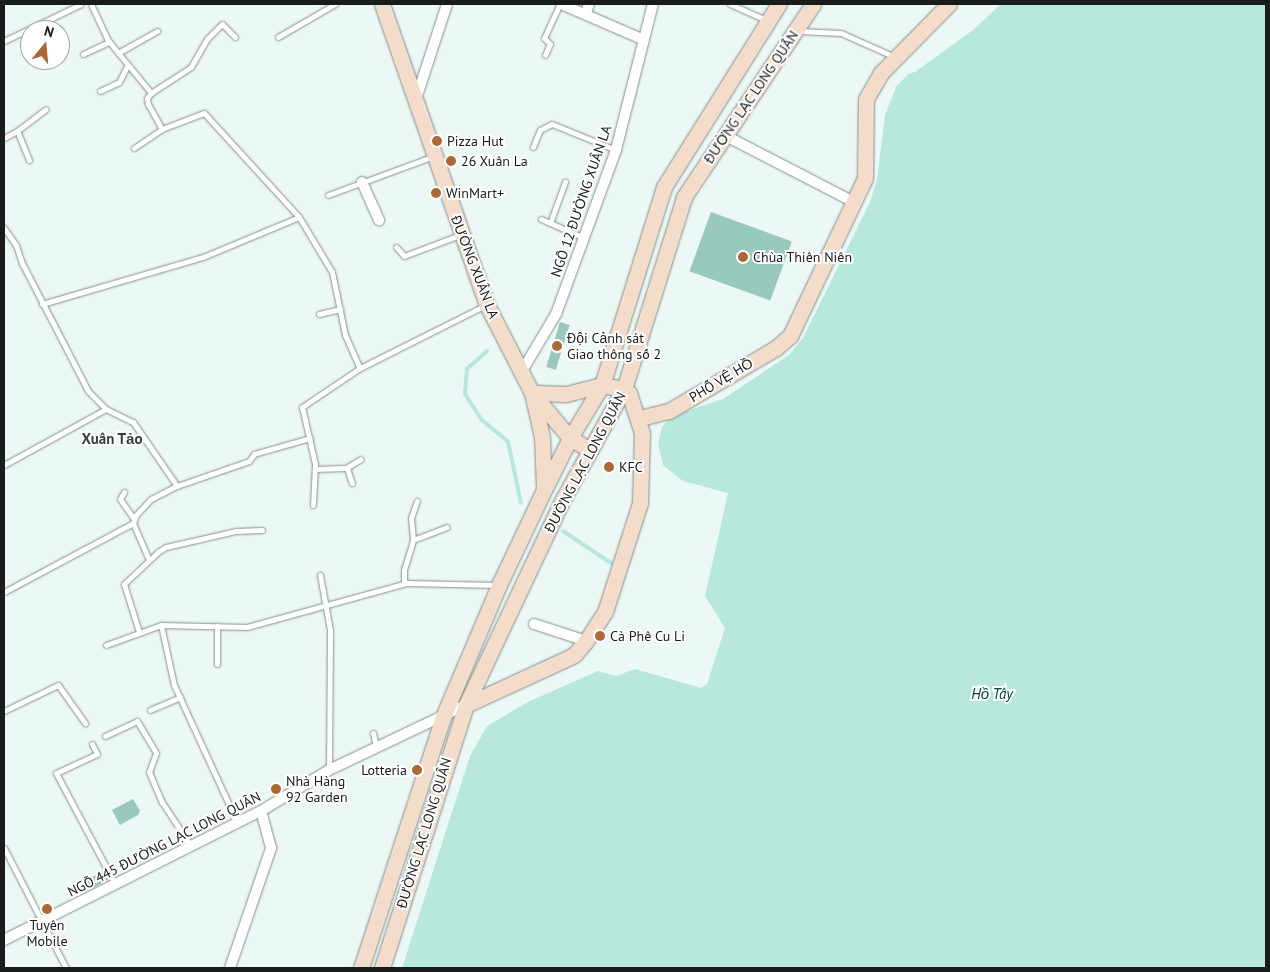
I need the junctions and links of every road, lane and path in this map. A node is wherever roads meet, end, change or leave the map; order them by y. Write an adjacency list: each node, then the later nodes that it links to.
1 (81, 4): 12 (lane)
2 (91, 4): 21 (lane)
3 (335, 4): 18 (lane)
4 (382, 4): 29 (main road, ĐƯỜNG XUÂN LA)
5 (447, 4): 29 (street)
6 (561, 4): 13 (street); 24 (lane)
7 (653, 4): 19 (street, NGÕ 12 ĐƯỜNG XUÂN LA)
8 (730, 4): 14 (lane)
9 (780, 4): 14 (main road, ĐƯỜNG LẠC LONG QUÂN)
10 (813, 4): 16 (main road, ĐƯỜNG LẠC LONG QUÂN)
11 (949, 4): 25 (main road, PHỐ VỆ HỒ)
12 (70, 6): 20 (lane)
13 (587, 9): 19 (street)
14 (769, 21): 58 (main road, ĐƯỜNG LẠC LONG QUÂN)
15 (157, 31): 22 (lane)
16 (796, 31): 25 (lane); 33 (main road, ĐƯỜNG LẠC LONG QUÂN)
17 (235, 37): 28 (lane)
18 (278, 37)
19 (644, 40): 37 (street, NGÕ 12 ĐƯỜNG XUÂN LA)
20 (4, 41)
21 (109, 42): 22 (lane); 23 (lane)
22 (118, 53): 26 (lane)
23 (83, 54)
24 (545, 55)
25 (896, 57): 43 (main road, PHỐ VỆ HỒ)
26 (128, 66): 27 (lane); 28 (lane)
27 (100, 91)
28 (151, 92): 31 (lane)
29 (416, 99): 38 (main road, ĐƯỜNG XUÂN LA)
30 (46, 109): 32 (lane)
31 (162, 129): 36 (lane); 44 (lane)
32 (18, 131): 34 (lane); 39 (lane)
33 (726, 136): 43 (street); 59 (main road, ĐƯỜNG LẠC LONG QUÂN)
34 (4, 138)
35 (533, 147): 37 (lane)
36 (134, 148)
37 (616, 150): 50 (street, NGÕ 12 ĐƯỜNG XUÂN LA)
38 (434, 156): 40 (lane); 49 (main road, ĐƯỜNG XUÂN LA)
39 (30, 160)
40 (362, 182): 42 (lane); 46 (street)
41 (565, 182): 47 (lane)
42 (328, 195)
43 (854, 202): 62 (main road, PHỐ VỆ HỒ)
44 (300, 216): 52 (lane); 54 (lane)
45 (541, 219): 47 (lane)
46 (379, 220)
47 (550, 223): 50 (lane)
48 (4, 228): 52 (lane)
49 (461, 234): 51 (lane); 53 (main road, ĐƯỜNG XUÂN LA)
50 (582, 237): 57 (street, NGÕ 12 ĐƯỜNG XUÂN LA)
51 (396, 247)
52 (42, 304): 61 (lane)
53 (487, 305): 56 (lane); 57 (main road, ĐƯỜNG XUÂN LA)
54 (340, 309): 55 (lane); 56 (lane)
55 (319, 314)
56 (360, 368): 63 (lane)
57 (522, 370): 60 (main road, ĐƯỜNG XUÂN LA)
58 (602, 385): 59 (main road); 60 (main road); 64 (main road, ĐƯỜNG LẠC LONG QUÂN)
59 (624, 389): 62 (main road); 65 (main road, ĐƯỜNG LẠC LONG QUÂN)
60 (532, 393): 64 (main road, ĐƯỜNG XUÂN LA); 72 (main road)
61 (106, 409): 67 (lane); 71 (lane)
62 (640, 418): 90 (main road)
63 (310, 438): 69 (lane); 71 (lane)
64 (570, 438): 65 (main road, ĐƯỜNG XUÂN LA); 72 (main road, ĐƯỜNG LẠC LONG QUÂN)
65 (588, 449): 94 (main road, ĐƯỜNG LẠC LONG QUÂN)
66 (361, 459): 68 (lane)
67 (4, 465)
68 (347, 468): 69 (lane); 70 (lane)
69 (315, 469): 75 (lane)
70 (352, 483)
71 (177, 486): 76 (lane)
72 (544, 490): 83 (main road, ĐƯỜNG LẠC LONG QUÂN)
73 (124, 492): 76 (lane)
74 (417, 501): 79 (lane)
75 (313, 505)
76 (134, 521): 80 (lane); 84 (lane)
77 (447, 527): 79 (lane)
78 (262, 530): 80 (lane)
79 (413, 540): 82 (lane)
80 (149, 560): 89 (lane)
81 (320, 575): 85 (lane)
82 (404, 583): 83 (lane); 85 (lane)
83 (499, 585): 97 (main road, ĐƯỜNG LẠC LONG QUÂN)
84 (4, 592)
85 (324, 605): 88 (lane); 103 (lane)
86 (534, 624): 90 (street)
87 (161, 625): 88 (lane); 89 (lane); 93 (lane)
88 (217, 626): 92 (lane)
89 (139, 632): 91 (lane)
90 (586, 641): 94 (main road)
91 (106, 645)
92 (217, 664)
93 (180, 697): 95 (lane); 105 (lane)
94 (466, 704): 97 (street, NGÕ 445 ĐƯỜNG LẠC LONG QUÂN); 114 (main road, ĐƯỜNG LẠC LONG QUÂN)
95 (150, 710)
96 (4, 711): 98 (lane)
97 (443, 717): 102 (street, NGÕ 445 ĐƯỜNG LẠC LONG QUÂN); 113 (main road, ĐƯỜNG LẠC LONG QUÂN)
98 (85, 723)
99 (373, 733): 102 (lane)
100 (105, 736): 106 (lane)
101 (92, 744): 108 (lane)
102 (376, 746): 103 (street, NGÕ 445 ĐƯỜNG LẠC LONG QUÂN)
103 (329, 770): 104 (street, NGÕ 445 ĐƯỜNG LẠC LONG QUÂN)
104 (261, 811): 105 (street, NGÕ 445 ĐƯỜNG LẠC LONG QUÂN); 112 (street)
105 (237, 822): 106 (street, NGÕ 445 ĐƯỜNG LẠC LONG QUÂN)
106 (190, 845): 108 (street, NGÕ 445 ĐƯỜNG LẠC LONG QUÂN)
107 (4, 848): 109 (lane)
108 (115, 884): 109 (street, NGÕ 445 ĐƯỜNG LẠC LONG QUÂN)
109 (43, 921): 110 (street, NGÕ 445 ĐƯỜNG LẠC LONG QUÂN); 111 (lane)
110 (4, 940)
111 (66, 968)
112 (230, 968)
113 (361, 968)
114 (382, 968)

